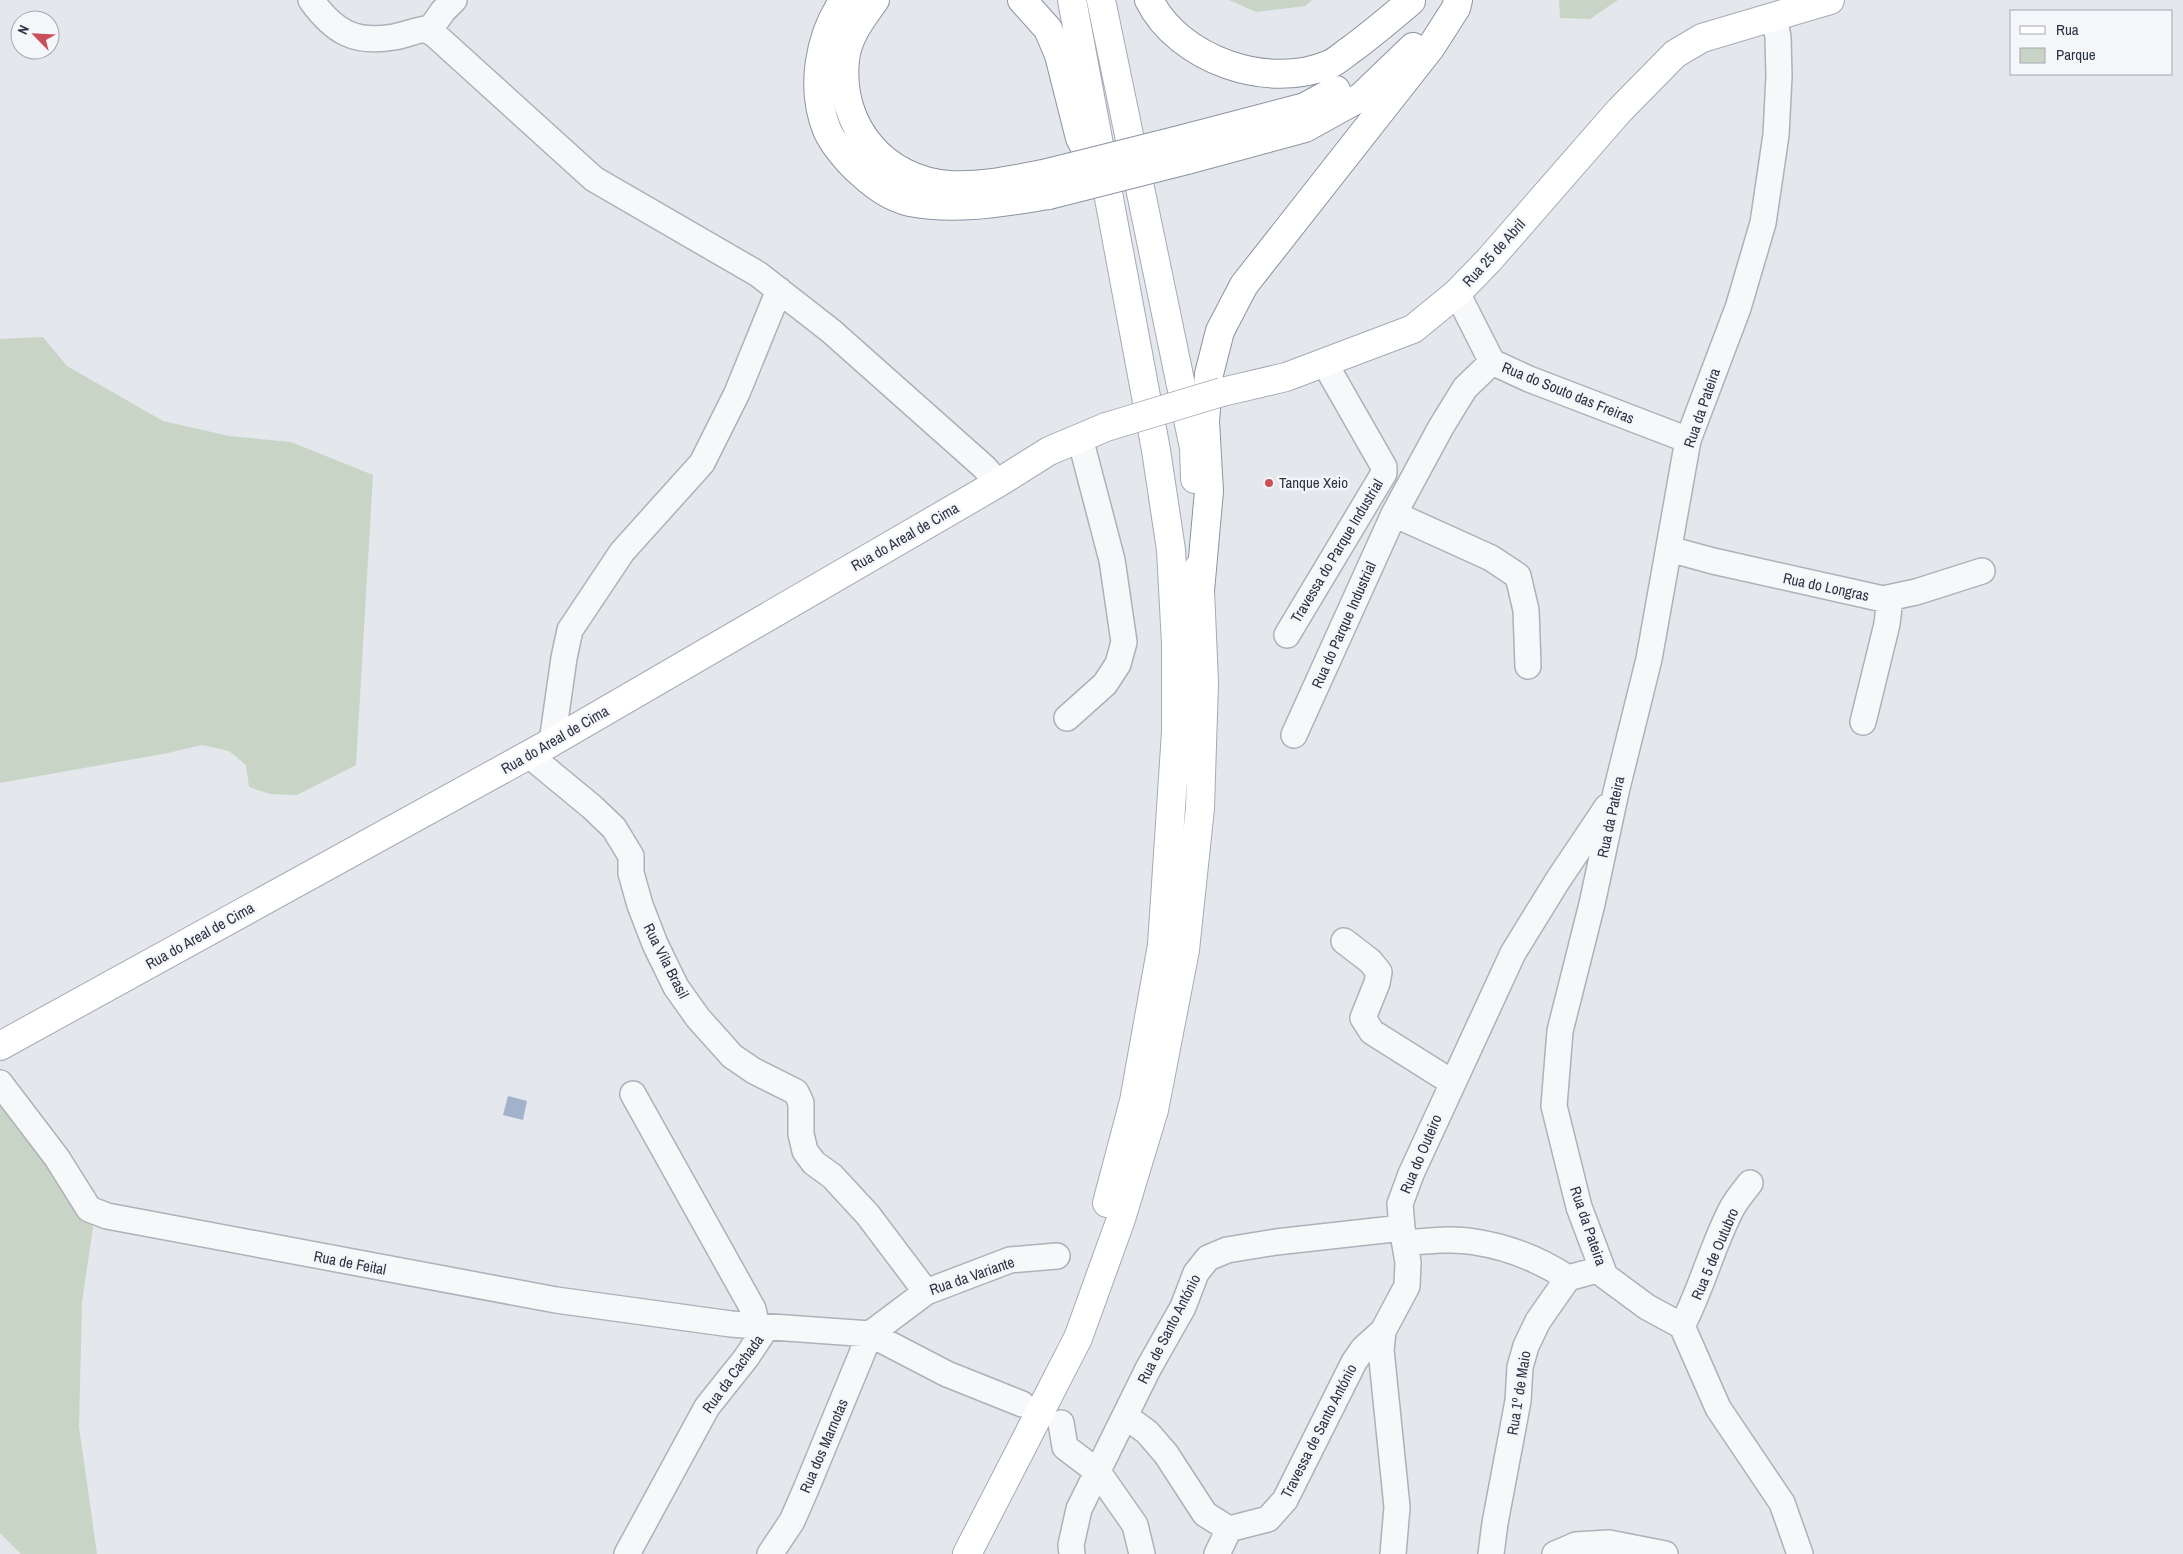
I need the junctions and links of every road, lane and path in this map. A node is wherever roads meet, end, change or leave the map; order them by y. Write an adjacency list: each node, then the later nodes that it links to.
1 (311, 0): 14 (street)
2 (454, 0): 14 (street)
3 (844, 0): 16 (main road)
4 (875, 0): 16 (main road)
5 (1022, 0): 17 (main road)
6 (1072, 0): 17 (main road)
7 (1101, 0): 29 (main road)
8 (1149, 0): 11 (main road)
9 (1446, 0): 15 (main road)
10 (1458, 0): 29 (main road)
11 (1412, 1): 15 (main road)
12 (1813, 2): 13 (main road, Rua 25 de Abril)
13 (1774, 16): 19 (main road, Rua 25 de Abril); 24 (street, Rua da Pateira)
14 (429, 32): 18 (street)
15 (1185, 149): 16 (main road, bridge)
16 (1046, 184)
17 (1107, 190): 57 (main road)
18 (779, 290): 25 (street); 36 (street)
19 (1457, 293): 20 (main road, Rua 25 de Abril); 21 (street, Rua do Souto das Freiras)
20 (1324, 362): 22 (main road, Rua 25 de Abril, bridge); 31 (street, Travessa do Parque Industrial)
21 (1492, 362): 24 (street, Rua do Souto das Freiras); 26 (street, Rua do Parque Industrial)
22 (1106, 427): 23 (main road, Rua do Areal de Cima)
23 (1080, 438): 25 (main road, Rua do Areal de Cima); 33 (street)
24 (1688, 440): 27 (street, Rua da Pateira)
25 (998, 483): 36 (main road, Rua do Areal de Cima)
26 (1394, 514): 32 (street); 35 (street, Rua do Parque Industrial)
27 (1669, 549): 30 (street, Rua do Longras); 38 (street, Rua da Pateira)
28 (1982, 570): 30 (street, Rua do Longras)
29 (1200, 590): 57 (main road)
30 (1890, 598): 34 (street)
31 (1287, 635)
32 (1528, 666)
33 (1067, 718)
34 (1864, 722)
35 (1294, 735)
36 (552, 742): 37 (main road, Rua do Areal de Cima)
37 (529, 755): 40 (main road, Rua do Areal de Cima); 49 (street, Rua Vila Brasil)
38 (1616, 792): 41 (street, Rua do Outeiro); 47 (street, Rua da Pateira)
39 (1344, 941): 41 (street)
40 (0, 1046)
41 (1453, 1082): 45 (street, Rua do Outeiro)
42 (0, 1083): 51 (street, Rua de Feital)
43 (633, 1094): 51 (street)
44 (1750, 1183): 50 (street, Rua 5 de Outubro)
45 (1403, 1235): 48 (street, Rua de Santo António); 52 (street, Rua do Outeiro); 55 (street, Rua de Santo António)
46 (1057, 1256): 49 (street, Rua da Variante)
47 (1601, 1265): 48 (street); 50 (street, Rua da Pateira)
48 (1568, 1278): 67 (street, Rua 1º de Maio)
49 (926, 1292): 53 (street, Rua da Variante)
50 (1682, 1326): 70 (street)
51 (762, 1327): 53 (street, Rua da Cachada); 60 (street, Rua da Cachada)
52 (1383, 1331): 59 (street, Travessa de Santo António); 66 (street, Rua do Outeiro)
53 (870, 1334): 54 (street, Rua da Cachada); 61 (street, Rua dos Marnotas)
54 (1022, 1404)
55 (1125, 1416): 58 (street, Rua de Santo António); 59 (street)
56 (1061, 1423): 58 (street)
57 (1020, 1454): 62 (main road)
58 (1098, 1472): 63 (street, Rua de Santo António); 64 (street)
59 (1229, 1529): 65 (street)
60 (627, 1554)
61 (770, 1554)
62 (967, 1554)
63 (1072, 1554)
64 (1142, 1554)
65 (1217, 1554)
66 (1392, 1554)
67 (1491, 1554)
68 (1556, 1554): 69 (street)
69 (1665, 1554)
70 (1800, 1554)

